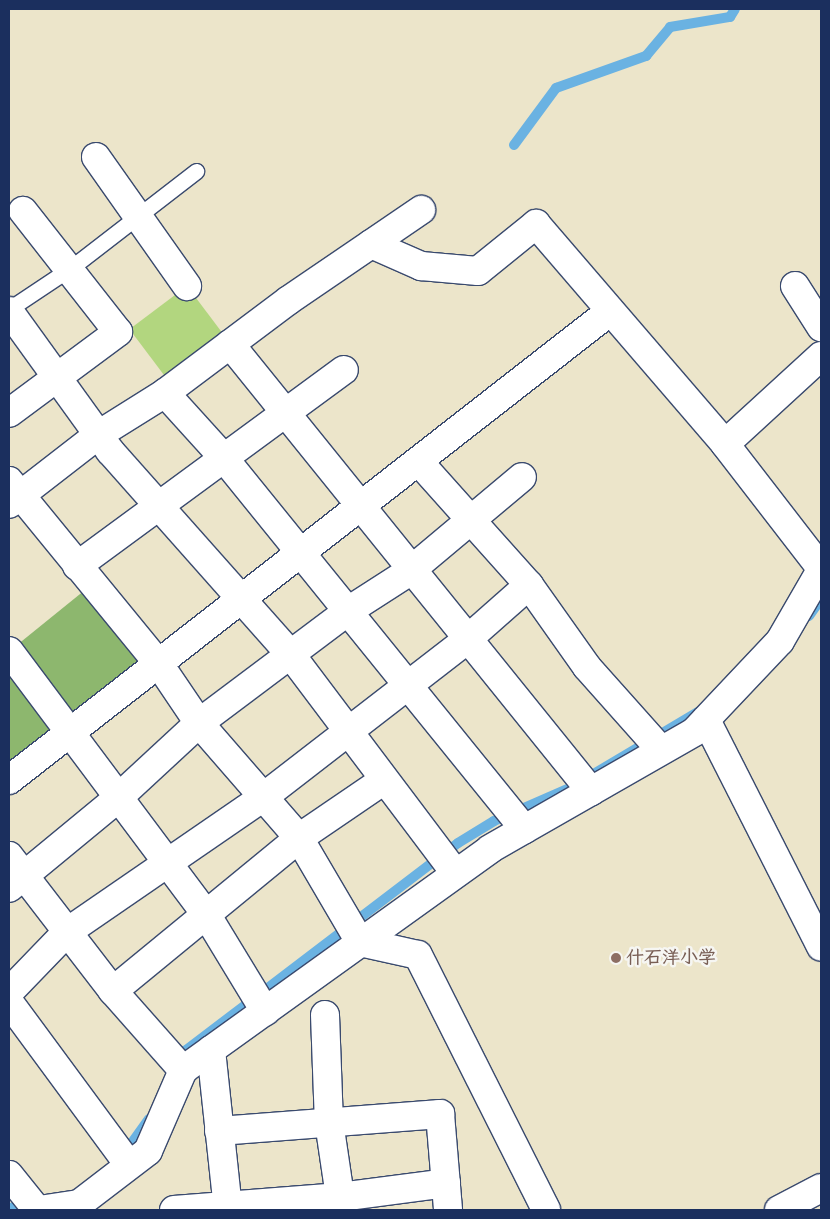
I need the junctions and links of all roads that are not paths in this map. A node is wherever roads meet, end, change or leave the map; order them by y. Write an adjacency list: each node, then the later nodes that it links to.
1 (96, 157): 5 (street)
2 (196, 171): 5 (lane)
3 (421, 210): 6 (street)
4 (23, 211): 7 (street)
5 (135, 216): 7 (lane); 8 (street)
6 (371, 244): 11 (street); 13 (street)
7 (72, 267): 10 (lane); 16 (street)
8 (187, 286)
9 (795, 286): 12 (street)
10 (9, 310): 16 (street)
11 (609, 312): 21 (street); 23 (street)
12 (821, 327)
13 (230, 344): 17 (street); 19 (street)
14 (821, 356): 21 (street)
15 (344, 370): 19 (street)
16 (57, 378): 18 (street); 20 (street)
17 (165, 394): 20 (street); 22 (street)
18 (9, 413)
19 (286, 413): 22 (street); 27 (street)
20 (98, 435): 25 (street); 26 (street)
21 (725, 444): 30 (street)
22 (223, 457): 26 (street); 28 (street)
23 (419, 462): 27 (street); 32 (street)
24 (522, 477): 31 (street)
25 (13, 493): 29 (street)
26 (158, 505): 29 (street); 33 (street)
27 (360, 508): 28 (street); 31 (street)
28 (301, 554): 33 (street); 34 (street)
29 (77, 566): 38 (street)
30 (821, 569): 40 (street)
31 (410, 571): 34 (street); 35 (street)
32 (529, 585): 35 (street); 44 (street)
33 (242, 599): 37 (street); 38 (street)
34 (348, 611): 37 (street); 39 (street)
35 (470, 638): 39 (street); 47 (street)
36 (9, 651): 43 (street)
37 (291, 655): 41 (street); 42 (street)
38 (159, 664): 41 (street); 43 (street)
39 (410, 685): 42 (street); 50 (street)
40 (706, 720): 44 (street); 58 (street)
41 (199, 723): 48 (street); 49 (street)
42 (346, 732): 46 (street); 48 (street)
43 (69, 733): 45 (street); 49 (street)
44 (662, 750): 47 (street)
45 (9, 780)
46 (384, 780): 51 (street); 54 (street)
47 (591, 791): 50 (street)
48 (266, 795): 51 (street); 52 (street)
49 (118, 798): 52 (street); 53 (street)
50 (524, 829): 54 (street)
51 (299, 838): 55 (street); 57 (street)
52 (167, 865): 55 (street); 56 (street)
53 (13, 872): 56 (street)
54 (455, 873): 57 (street)
55 (206, 914): 59 (street); 62 (street)
56 (67, 932): 59 (street); 60 (street)
57 (360, 942): 62 (street); 77 (street)
58 (821, 947)
59 (112, 991): 65 (street)
60 (9, 992)
61 (9, 1002): 68 (street)
62 (265, 1011): 64 (street)
63 (325, 1015): 66 (street)
64 (210, 1050): 65 (street); 67 (street)
65 (183, 1070): 68 (street)
66 (328, 1122): 67 (street); 70 (street); 72 (street)
67 (220, 1131): 73 (street)
68 (129, 1165): 74 (street)
69 (9, 1175): 74 (street)
70 (446, 1182): 72 (street); 76 (street)
71 (821, 1188): 78 (street)
72 (341, 1204): 73 (street)
73 (228, 1207): 75 (street)
74 (38, 1210)
75 (174, 1210)
76 (448, 1210)
77 (546, 1210)
78 (779, 1210)

